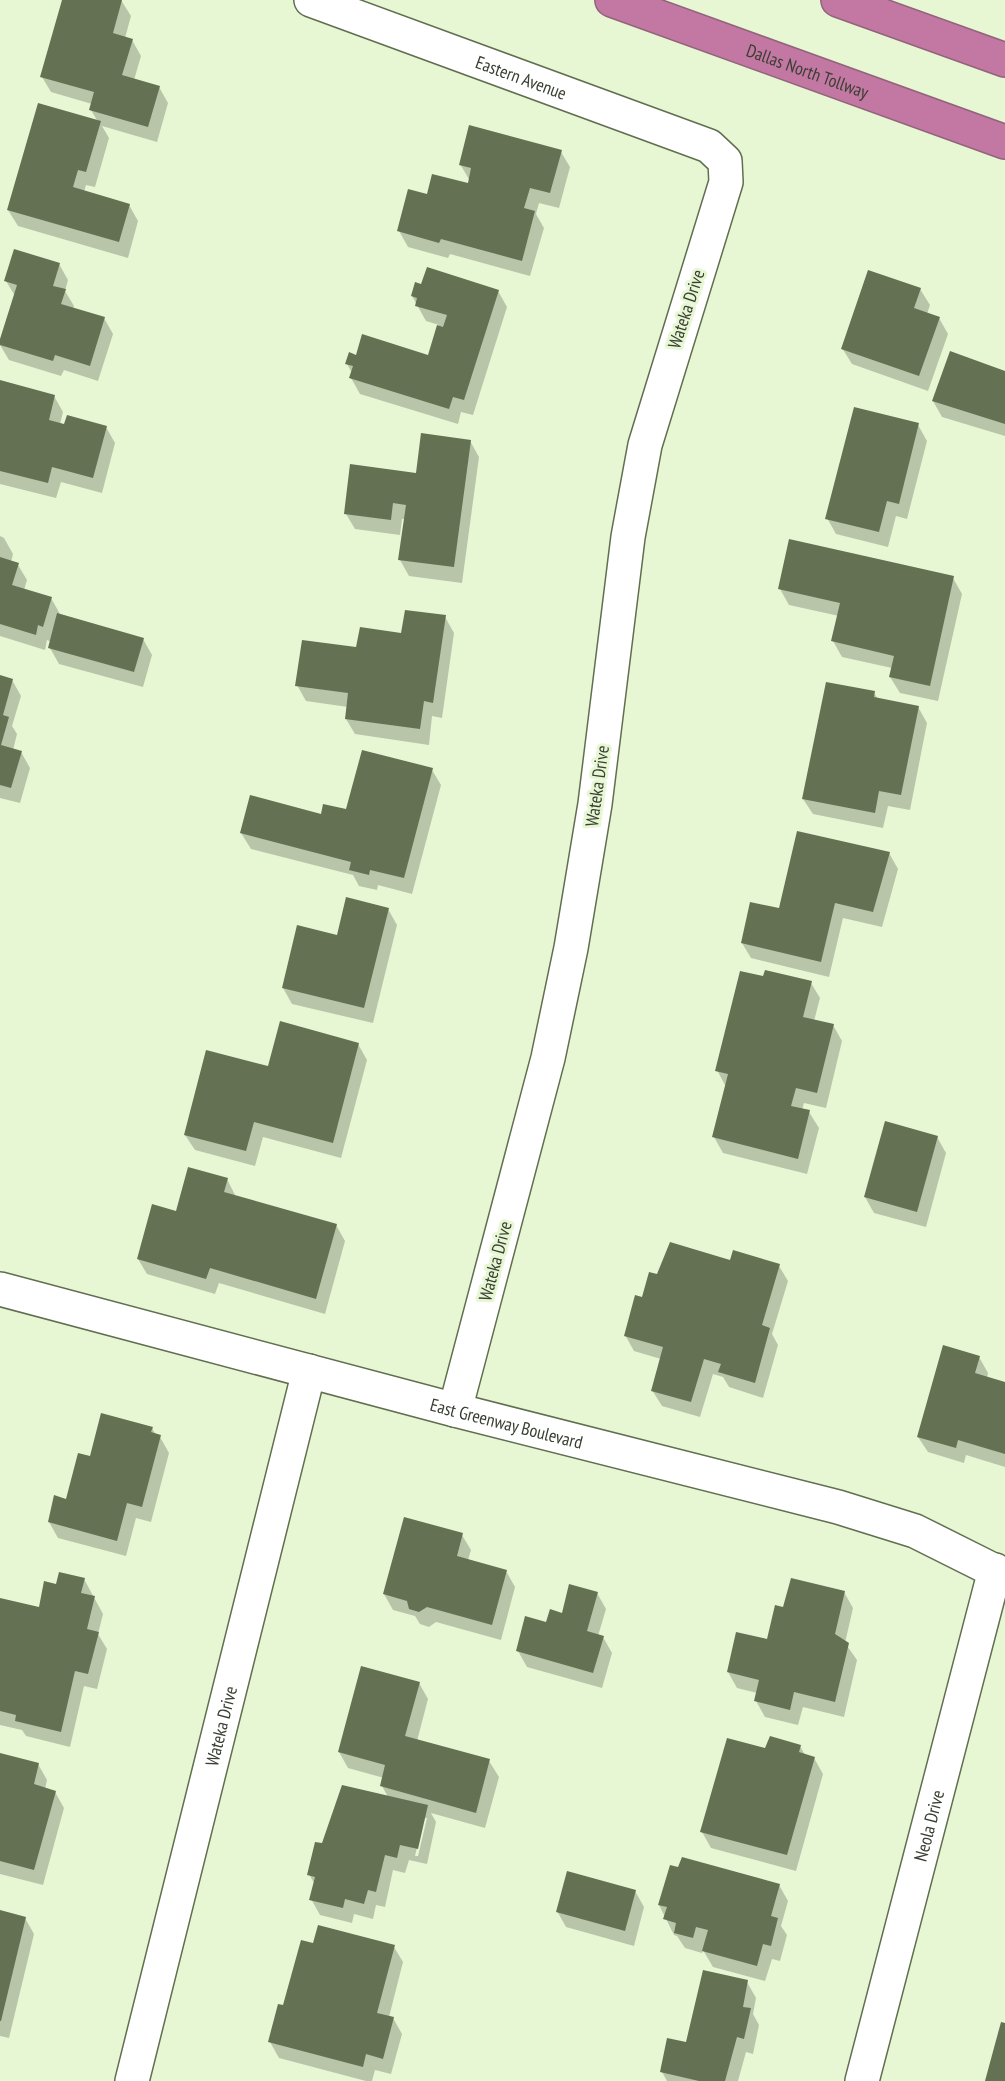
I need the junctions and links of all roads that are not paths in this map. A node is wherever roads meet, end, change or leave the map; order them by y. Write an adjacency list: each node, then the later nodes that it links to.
1 (311, 0): 6 (street, Eastern Avenue)
2 (612, 0): 5 (highway, Dallas North Tollway)
3 (838, 0): 4 (highway)
4 (1005, 60)
5 (1005, 142)
6 (725, 161): 9 (street, Wateka Drive)
7 (0, 1289): 8 (street, East Greenway Boulevard)
8 (309, 1371): 9 (street, East Greenway Boulevard); 11 (street, Wateka Drive)
9 (455, 1410): 10 (street, East Greenway Boulevard)
10 (1000, 1573): 12 (street, Neola Drive)
11 (132, 2081)
12 (862, 2081)

